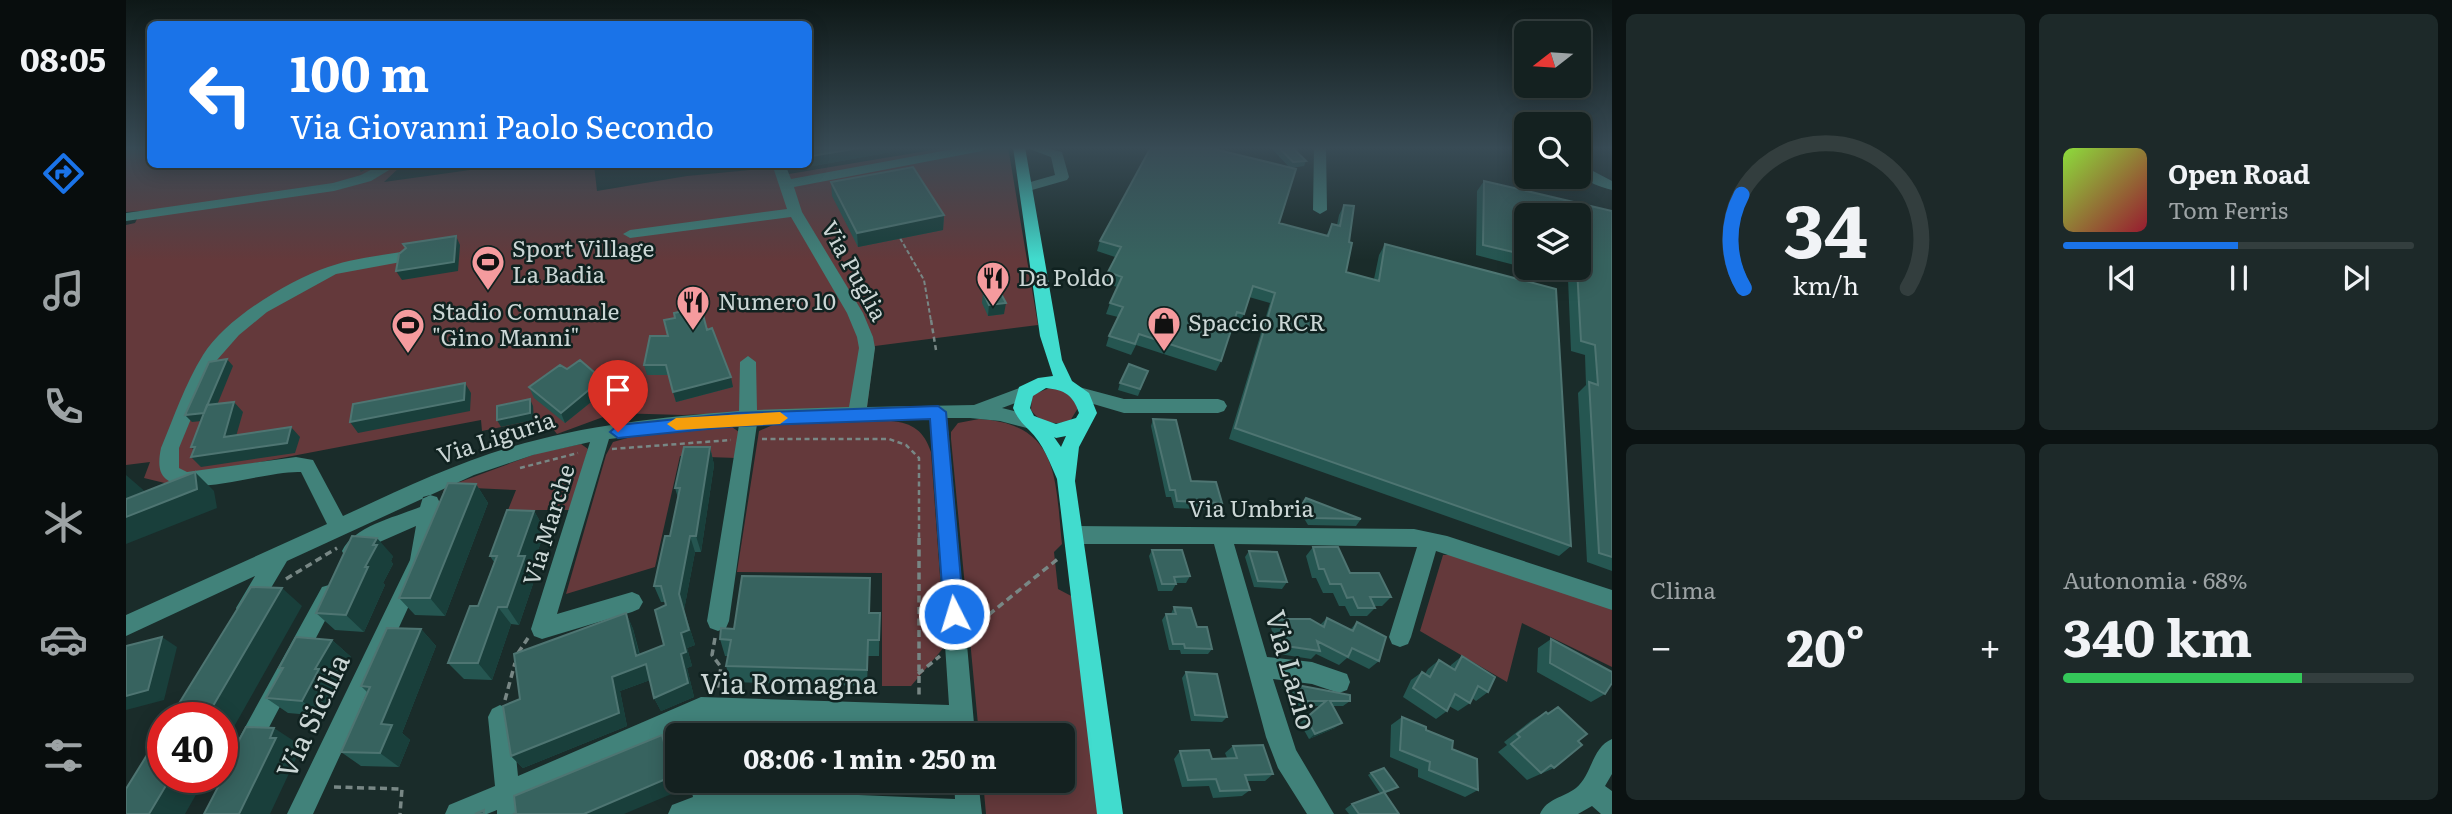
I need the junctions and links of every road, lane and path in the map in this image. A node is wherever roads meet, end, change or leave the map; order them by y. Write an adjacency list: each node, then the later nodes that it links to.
1 (341, 185): 9 (street)
2 (786, 185): 8 (street, Via Puglia)
3 (1024, 185): 6 (main road)
4 (1035, 185): 6 (street)
5 (1320, 185): 7 (street)
6 (1025, 188): 13 (main road)
7 (1320, 210)
8 (795, 212): 10 (street); 22 (street, Via Puglia)
9 (126, 217)
10 (630, 234)
11 (901, 238): 14 (path)
12 (401, 257): 32 (street)
13 (1048, 335): 16 (main road); 17 (main road)
14 (936, 350)
15 (748, 362): 25 (street)
16 (1030, 389): 17 (main road); 20 (street); 23 (main road)
17 (1072, 389): 18 (street); 24 (main road)
18 (1124, 406): 19 (street); 24 (street)
19 (1218, 406)
20 (970, 411): 21 (street, Via Liguria); 23 (street)
21 (938, 412): 22 (street, Via Liguria); 55 (street)
22 (857, 415): 25 (street, Via Liguria)
23 (1033, 423): 24 (main road); 29 (main road)
24 (1082, 423): 29 (main road)
25 (748, 429): 26 (path); 26 (street, Via Liguria); 39 (street); 47 (path)
26 (605, 442): 30 (street, Via Liguria); 42 (street, Via Marche)
27 (589, 451): 28 (path)
28 (513, 470)
29 (1066, 481): 35 (main road)
30 (432, 485): 31 (street, Via Sicilia); 32 (street, Via Liguria)
31 (429, 512): 58 (street); 59 (street, Via Sicilia)
32 (338, 527): 36 (street, Via Liguria)
33 (1222, 536): 34 (street, Via Umbria); 35 (street, Via Umbria); 46 (street, Via Lazio)
34 (1428, 540): 37 (street, Via Umbria); 44 (street)
35 (1070, 544): 43 (path); 71 (main road)
36 (280, 554): 40 (street); 41 (street, Via Liguria)
37 (1612, 600)
38 (632, 602): 42 (street)
39 (718, 621): 50 (path)
40 (238, 623)
41 (126, 626)
42 (542, 629): 51 (path)
43 (966, 633)
44 (1401, 637)
45 (945, 651): 47 (path)
46 (1258, 667): 48 (street); 72 (street, Via Lazio)
47 (918, 674): 49 (path)
48 (1339, 682)
49 (919, 702)
50 (724, 709): 52 (street, Via Romagna); 53 (street); 54 (street, Via Romagna)
51 (500, 717): 64 (street)
52 (687, 723)
53 (728, 723)
54 (920, 723)
55 (962, 723)
56 (665, 734): 64 (street, Via Romagna)
57 (1612, 751): 60 (street)
58 (238, 763)
59 (313, 786): 67 (street, Via Sicilia); 68 (path)
60 (1591, 790): 65 (street); 73 (street)
61 (712, 793): 70 (street)
62 (726, 793): 66 (street)
63 (967, 793): 66 (street)
64 (508, 803): 69 (street, Via Romagna)
65 (1612, 807)
66 (969, 813)
67 (300, 814)
68 (400, 814)
69 (458, 814)
70 (681, 814)
71 (1110, 814)
72 (1321, 814)
73 (1553, 814)

